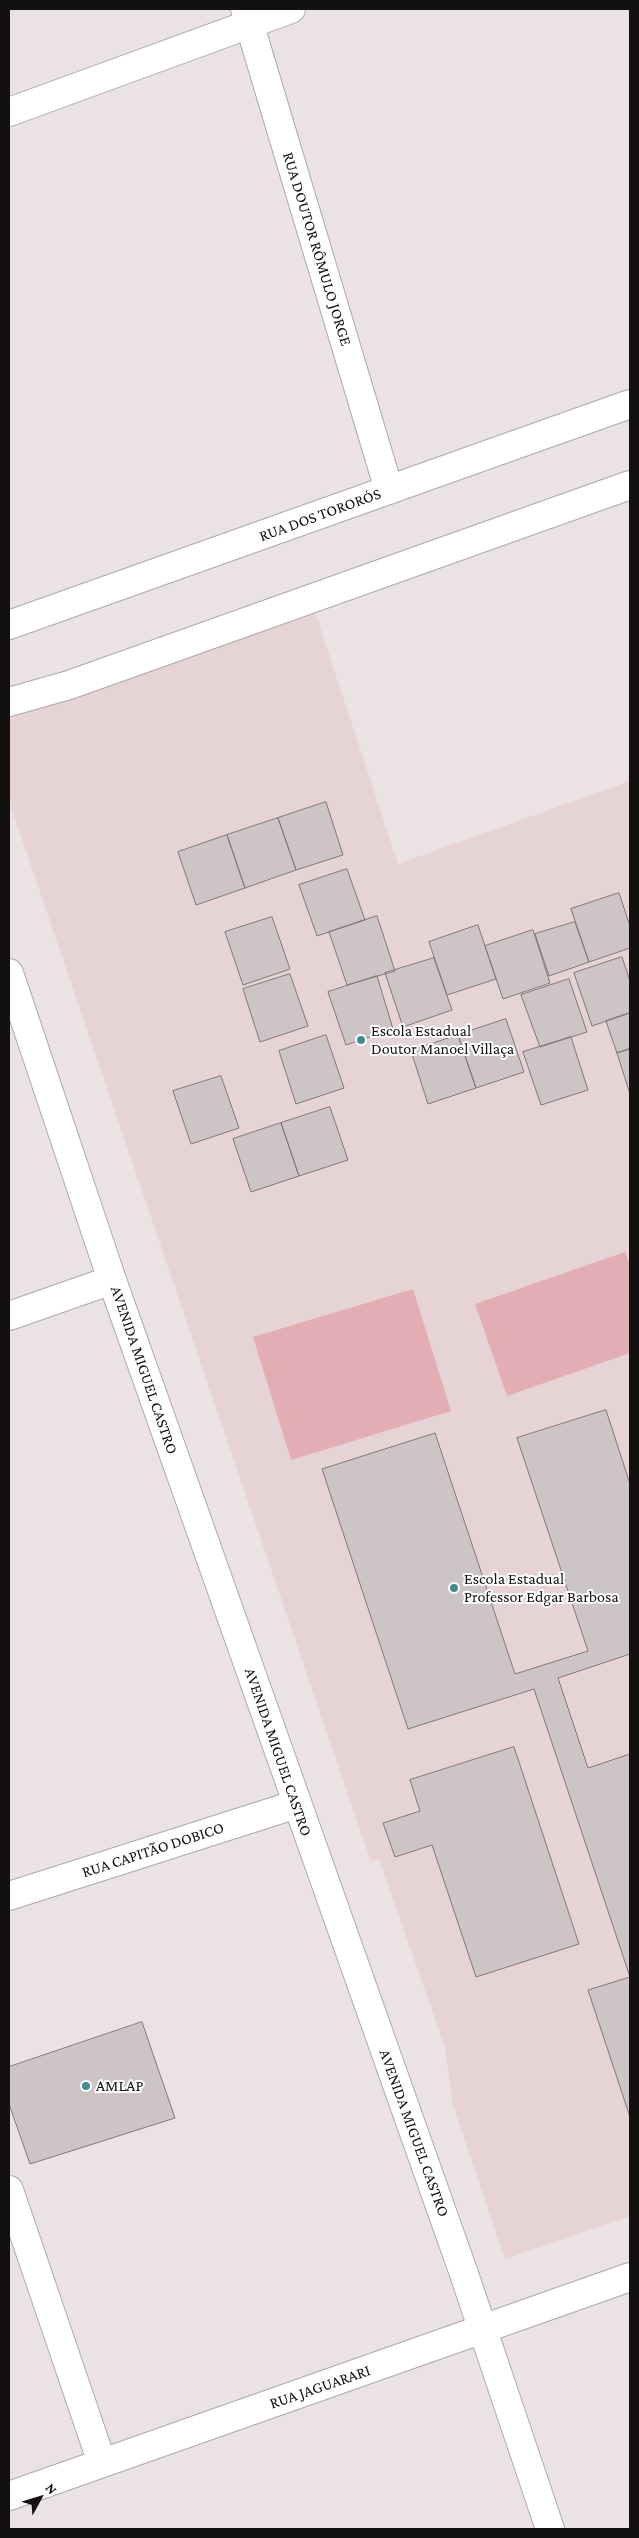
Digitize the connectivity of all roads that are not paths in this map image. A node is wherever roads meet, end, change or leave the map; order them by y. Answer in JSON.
{"nodes":[{"id":1,"x":291,"y":9,"type":"edge"},
{"id":2,"x":247,"y":16,"type":"edge"},
{"id":3,"x":9,"y":112,"type":"edge"},
{"id":4,"x":630,"y":404,"type":"edge"},
{"id":5,"x":630,"y":485,"type":"edge"},
{"id":6,"x":389,"y":490,"type":"junction"},
{"id":7,"x":9,"y":625,"type":"edge"},
{"id":8,"x":9,"y":702,"type":"edge"},
{"id":9,"x":9,"y":973,"type":"edge"},
{"id":10,"x":112,"y":1280,"type":"junction"},
{"id":11,"x":9,"y":1316,"type":"edge"},
{"id":12,"x":297,"y":1804,"type":"junction"},
{"id":13,"x":9,"y":1896,"type":"edge"},
{"id":14,"x":9,"y":2190,"type":"edge"},
{"id":15,"x":630,"y":2277,"type":"edge"},
{"id":16,"x":482,"y":2330,"type":"junction"},
{"id":17,"x":102,"y":2462,"type":"junction"},
{"id":18,"x":9,"y":2496,"type":"edge"},
{"id":19,"x":550,"y":2529,"type":"edge"}],
"edges":[{"from":1,"to":2,"type":"street"},
{"from":2,"to":3,"type":"street"},
{"from":2,"to":6,"type":"street","name":"RUA DOUTOR RÔMULO JORGE"},
{"from":4,"to":6,"type":"street","name":"RUA DOS TORORÓS"},
{"from":5,"to":8,"type":"street"},
{"from":6,"to":7,"type":"street","name":"RUA DOS TORORÓS"},
{"from":9,"to":10,"type":"street","name":"AVENIDA MIGUEL CASTRO"},
{"from":10,"to":11,"type":"street"},
{"from":10,"to":12,"type":"street","name":"AVENIDA MIGUEL CASTRO"},
{"from":12,"to":13,"type":"street","name":"RUA CAPITÃO DOBICO"},
{"from":12,"to":16,"type":"street","name":"AVENIDA MIGUEL CASTRO"},
{"from":14,"to":17,"type":"street"},
{"from":15,"to":16,"type":"street","name":"RUA JAGUARARI"},
{"from":16,"to":17,"type":"street","name":"RUA JAGUARARI"},
{"from":16,"to":19,"type":"street","name":"AVENIDA MIGUEL CASTRO"},
{"from":17,"to":18,"type":"street","name":"RUA JAGUARARI"}]}
